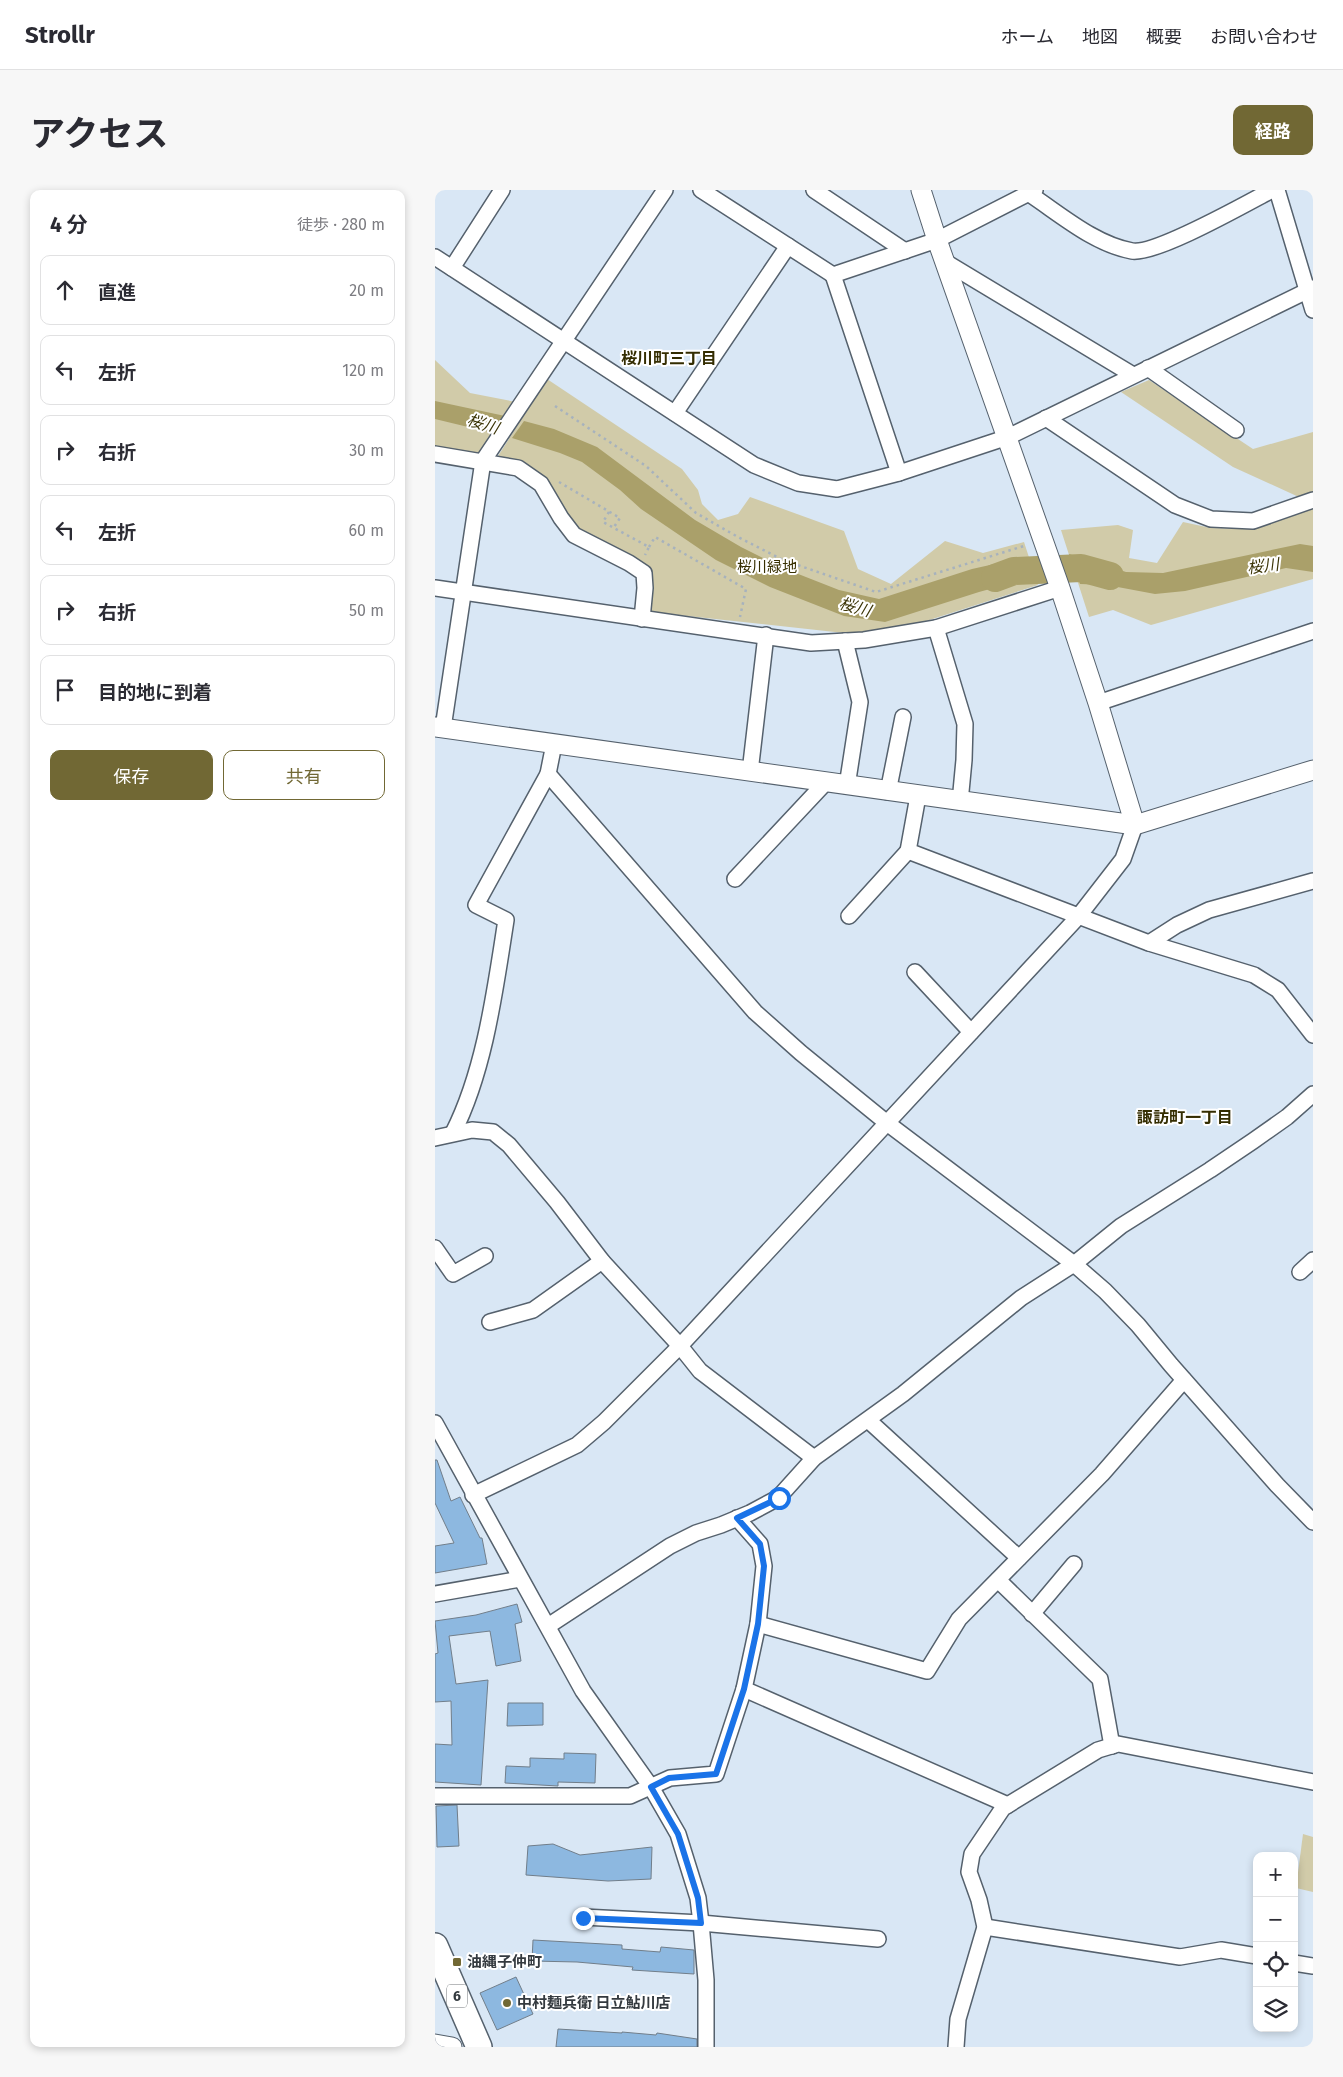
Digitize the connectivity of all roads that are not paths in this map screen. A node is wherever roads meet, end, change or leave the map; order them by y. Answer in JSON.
{"nodes":[{"id":1,"x":503,"y":190,"type":"edge"},
{"id":2,"x":665,"y":190,"type":"edge"},
{"id":3,"x":701,"y":190,"type":"edge"},
{"id":4,"x":813,"y":190,"type":"edge"},
{"id":5,"x":921,"y":190,"type":"edge"},
{"id":6,"x":1273,"y":190,"type":"edge"},
{"id":7,"x":1277,"y":190,"type":"edge"},
{"id":8,"x":1032,"y":192,"type":"edge"},
{"id":9,"x":937,"y":240,"type":"junction"},
{"id":10,"x":788,"y":246,"type":"junction"},
{"id":11,"x":905,"y":251,"type":"junction"},
{"id":12,"x":435,"y":257,"type":"edge"},
{"id":13,"x":947,"y":263,"type":"junction"},
{"id":14,"x":452,"y":268,"type":"junction"},
{"id":15,"x":833,"y":275,"type":"junction"},
{"id":16,"x":1310,"y":289,"type":"edge"},
{"id":17,"x":1313,"y":310,"type":"edge"},
{"id":18,"x":563,"y":341,"type":"junction"},
{"id":19,"x":1148,"y":368,"type":"junction"},
{"id":20,"x":1133,"y":375,"type":"junction"},
{"id":21,"x":675,"y":413,"type":"junction"},
{"id":22,"x":1047,"y":418,"type":"junction"},
{"id":23,"x":1236,"y":430,"type":"dead end"},
{"id":24,"x":1008,"y":437,"type":"junction"},
{"id":25,"x":435,"y":454,"type":"edge"},
{"id":26,"x":483,"y":461,"type":"junction"},
{"id":27,"x":899,"y":473,"type":"junction"},
{"id":28,"x":1313,"y":500,"type":"edge"},
{"id":29,"x":1059,"y":586,"type":"junction"},
{"id":30,"x":435,"y":588,"type":"edge"},
{"id":31,"x":462,"y":591,"type":"junction"},
{"id":32,"x":642,"y":619,"type":"junction"},
{"id":33,"x":936,"y":628,"type":"junction"},
{"id":34,"x":1313,"y":631,"type":"edge"},
{"id":35,"x":766,"y":635,"type":"junction"},
{"id":36,"x":845,"y":641,"type":"junction"},
{"id":37,"x":1098,"y":703,"type":"junction"},
{"id":38,"x":903,"y":717,"type":"dead end"},
{"id":39,"x":439,"y":727,"type":"edge"},
{"id":40,"x":554,"y":744,"type":"junction"},
{"id":41,"x":1313,"y":770,"type":"edge"},
{"id":42,"x":750,"y":772,"type":"junction"},
{"id":43,"x":548,"y":774,"type":"junction"},
{"id":44,"x":825,"y":782,"type":"junction"},
{"id":45,"x":847,"y":786,"type":"junction"},
{"id":46,"x":889,"y":792,"type":"junction"},
{"id":47,"x":918,"y":796,"type":"junction"},
{"id":48,"x":959,"y":802,"type":"junction"},
{"id":49,"x":1135,"y":825,"type":"junction"},
{"id":50,"x":908,"y":851,"type":"junction"},
{"id":51,"x":735,"y":879,"type":"dead end"},
{"id":52,"x":1313,"y":881,"type":"edge"},
{"id":53,"x":849,"y":916,"type":"dead end"},
{"id":54,"x":1078,"y":917,"type":"junction"},
{"id":55,"x":1149,"y":943,"type":"junction"},
{"id":56,"x":915,"y":972,"type":"dead end"},
{"id":57,"x":971,"y":1032,"type":"junction"},
{"id":58,"x":1313,"y":1035,"type":"edge"},
{"id":59,"x":1313,"y":1094,"type":"edge"},
{"id":60,"x":887,"y":1123,"type":"junction"},
{"id":61,"x":453,"y":1134,"type":"junction"},
{"id":62,"x":435,"y":1138,"type":"edge"},
{"id":63,"x":435,"y":1248,"type":"edge"},
{"id":64,"x":485,"y":1256,"type":"dead end"},
{"id":65,"x":1313,"y":1260,"type":"edge"},
{"id":66,"x":602,"y":1262,"type":"junction"},
{"id":67,"x":1074,"y":1264,"type":"junction"},
{"id":68,"x":1300,"y":1272,"type":"dead end"},
{"id":69,"x":490,"y":1322,"type":"dead end"},
{"id":70,"x":680,"y":1346,"type":"junction"},
{"id":71,"x":1184,"y":1380,"type":"junction"},
{"id":72,"x":868,"y":1420,"type":"junction"},
{"id":73,"x":435,"y":1423,"type":"edge"},
{"id":74,"x":814,"y":1458,"type":"junction"},
{"id":75,"x":473,"y":1494,"type":"junction"},
{"id":76,"x":737,"y":1518,"type":"junction"},
{"id":77,"x":1313,"y":1522,"type":"edge"},
{"id":78,"x":1019,"y":1558,"type":"junction"},
{"id":79,"x":1075,"y":1564,"type":"dead end"},
{"id":80,"x":520,"y":1579,"type":"junction"},
{"id":81,"x":997,"y":1580,"type":"junction"},
{"id":82,"x":435,"y":1594,"type":"edge"},
{"id":83,"x":1033,"y":1614,"type":"junction"},
{"id":84,"x":758,"y":1624,"type":"junction"},
{"id":85,"x":548,"y":1626,"type":"junction"},
{"id":86,"x":744,"y":1689,"type":"junction"},
{"id":87,"x":1113,"y":1746,"type":"junction"},
{"id":88,"x":1313,"y":1782,"type":"edge"},
{"id":89,"x":651,"y":1787,"type":"junction"},
{"id":90,"x":435,"y":1796,"type":"edge"},
{"id":91,"x":1008,"y":1805,"type":"junction"},
{"id":92,"x":583,"y":1918,"type":"dead end"},
{"id":93,"x":701,"y":1923,"type":"junction"},
{"id":94,"x":985,"y":1927,"type":"junction"},
{"id":95,"x":878,"y":1939,"type":"dead end"},
{"id":96,"x":435,"y":1946,"type":"edge"},
{"id":97,"x":1253,"y":1955,"type":"edge"},
{"id":98,"x":1298,"y":1964,"type":"edge"},
{"id":99,"x":1313,"y":1966,"type":"edge"},
{"id":100,"x":435,"y":2044,"type":"edge"},
{"id":101,"x":452,"y":2047,"type":"edge"},
{"id":102,"x":479,"y":2047,"type":"edge"},
{"id":103,"x":706,"y":2047,"type":"edge"},
{"id":104,"x":956,"y":2047,"type":"edge"}],
"edges":[{"from":1,"to":14,"type":"street"},
{"from":2,"to":18,"type":"street"},
{"from":3,"to":10,"type":"street"},
{"from":4,"to":11,"type":"street"},
{"from":5,"to":9,"type":"street"},
{"from":6,"to":8,"type":"street"},
{"from":7,"to":16,"type":"street"},
{"from":8,"to":9,"type":"street"},
{"from":9,"to":11,"type":"street"},
{"from":9,"to":13,"type":"street"},
{"from":10,"to":15,"type":"street"},
{"from":10,"to":21,"type":"street"},
{"from":11,"to":15,"type":"street"},
{"from":12,"to":14,"type":"street"},
{"from":13,"to":20,"type":"street"},
{"from":13,"to":24,"type":"street"},
{"from":14,"to":18,"type":"street"},
{"from":15,"to":27,"type":"street"},
{"from":16,"to":17,"type":"street"},
{"from":16,"to":19,"type":"street"},
{"from":18,"to":21,"type":"street"},
{"from":18,"to":26,"type":"street"},
{"from":19,"to":20,"type":"street"},
{"from":19,"to":23,"type":"street"},
{"from":20,"to":22,"type":"street"},
{"from":21,"to":27,"type":"street"},
{"from":22,"to":24,"type":"street"},
{"from":22,"to":28,"type":"street"},
{"from":24,"to":27,"type":"street"},
{"from":24,"to":29,"type":"street"},
{"from":25,"to":26,"type":"street"},
{"from":26,"to":31,"type":"street"},
{"from":26,"to":32,"type":"street"},
{"from":29,"to":33,"type":"street"},
{"from":29,"to":37,"type":"street"},
{"from":30,"to":31,"type":"street"},
{"from":31,"to":32,"type":"street"},
{"from":31,"to":39,"type":"street"},
{"from":32,"to":35,"type":"street"},
{"from":33,"to":36,"type":"street"},
{"from":33,"to":48,"type":"street"},
{"from":34,"to":37,"type":"street"},
{"from":35,"to":36,"type":"street"},
{"from":35,"to":42,"type":"street"},
{"from":36,"to":45,"type":"street"},
{"from":37,"to":49,"type":"street"},
{"from":38,"to":46,"type":"street"},
{"from":39,"to":40,"type":"street"},
{"from":40,"to":42,"type":"street"},
{"from":40,"to":43,"type":"street"},
{"from":41,"to":49,"type":"street"},
{"from":42,"to":44,"type":"street"},
{"from":43,"to":60,"type":"street"},
{"from":43,"to":61,"type":"street"},
{"from":44,"to":45,"type":"street"},
{"from":44,"to":51,"type":"street"},
{"from":45,"to":46,"type":"street"},
{"from":46,"to":47,"type":"street"},
{"from":47,"to":48,"type":"street"},
{"from":47,"to":50,"type":"street"},
{"from":48,"to":49,"type":"street"},
{"from":49,"to":54,"type":"street"},
{"from":50,"to":53,"type":"street"},
{"from":50,"to":54,"type":"street"},
{"from":52,"to":55,"type":"street"},
{"from":54,"to":55,"type":"street"},
{"from":54,"to":57,"type":"street"},
{"from":55,"to":58,"type":"street"},
{"from":56,"to":57,"type":"street"},
{"from":57,"to":60,"type":"street"},
{"from":59,"to":67,"type":"street"},
{"from":60,"to":67,"type":"street"},
{"from":60,"to":70,"type":"street"},
{"from":61,"to":62,"type":"street"},
{"from":61,"to":66,"type":"street"},
{"from":63,"to":64,"type":"street"},
{"from":65,"to":68,"type":"street"},
{"from":66,"to":69,"type":"street"},
{"from":66,"to":70,"type":"street"},
{"from":67,"to":71,"type":"street"},
{"from":67,"to":72,"type":"street"},
{"from":70,"to":74,"type":"street"},
{"from":70,"to":75,"type":"street"},
{"from":71,"to":77,"type":"street"},
{"from":71,"to":78,"type":"street"},
{"from":72,"to":74,"type":"street"},
{"from":72,"to":78,"type":"street"},
{"from":73,"to":75,"type":"street"},
{"from":74,"to":76,"type":"street"},
{"from":75,"to":80,"type":"street"},
{"from":76,"to":84,"type":"street"},
{"from":76,"to":85,"type":"street"},
{"from":78,"to":81,"type":"street"},
{"from":79,"to":83,"type":"street"},
{"from":80,"to":82,"type":"street"},
{"from":80,"to":85,"type":"street"},
{"from":81,"to":83,"type":"street"},
{"from":81,"to":84,"type":"street"},
{"from":83,"to":87,"type":"street"},
{"from":84,"to":86,"type":"street"},
{"from":85,"to":89,"type":"street"},
{"from":86,"to":89,"type":"street"},
{"from":86,"to":91,"type":"street"},
{"from":87,"to":88,"type":"street"},
{"from":87,"to":91,"type":"street"},
{"from":89,"to":90,"type":"street"},
{"from":89,"to":93,"type":"street"},
{"from":91,"to":94,"type":"street"},
{"from":92,"to":93,"type":"street"},
{"from":93,"to":95,"type":"street"},
{"from":93,"to":103,"type":"street"},
{"from":94,"to":97,"type":"street"},
{"from":94,"to":104,"type":"street"},
{"from":96,"to":102,"type":"highway","number":"6"},
{"from":98,"to":99,"type":"street"},
{"from":100,"to":101,"type":"street"}]}
